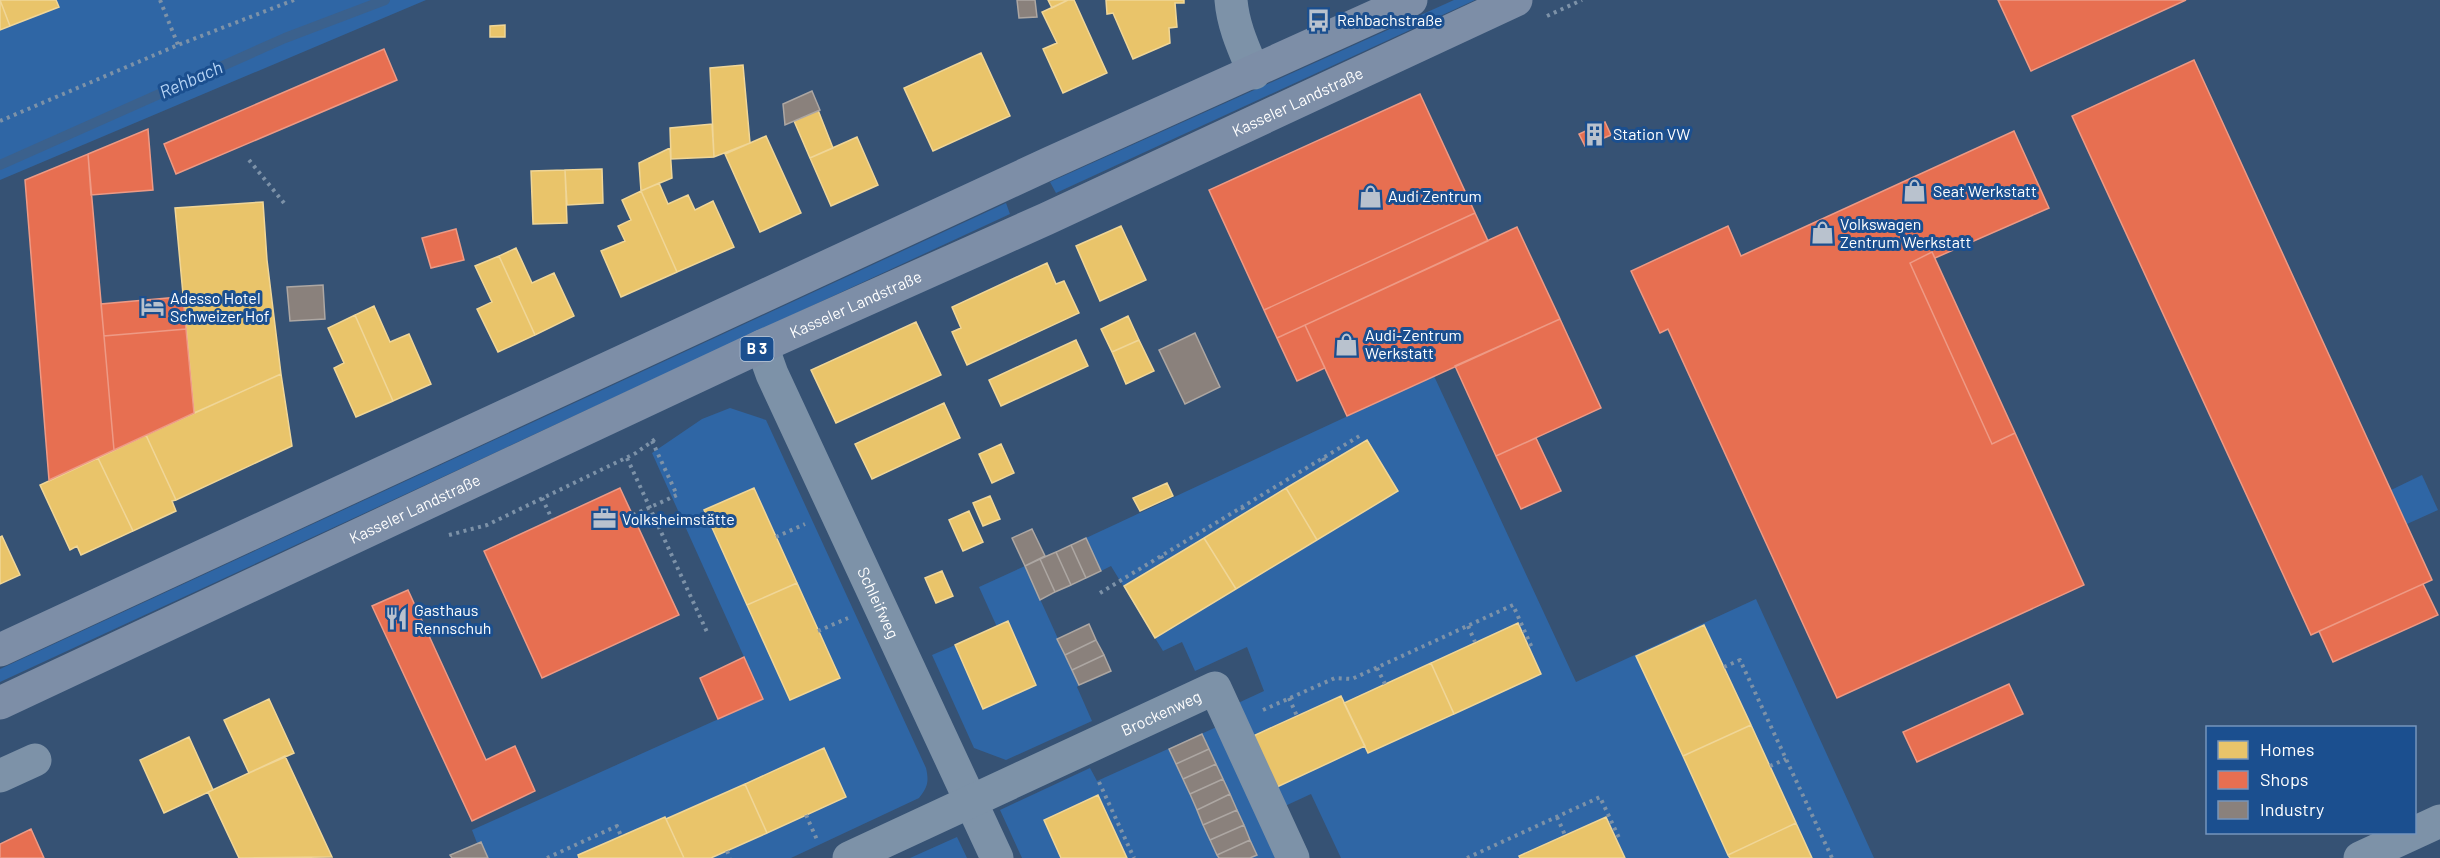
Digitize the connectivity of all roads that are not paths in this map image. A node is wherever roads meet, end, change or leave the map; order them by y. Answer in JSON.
{"nodes":[{"id":1,"x":1231,"y":0,"type":"edge"},
{"id":2,"x":1411,"y":0,"type":"edge"},
{"id":3,"x":1516,"y":0,"type":"edge"},
{"id":4,"x":1254,"y":73,"type":"junction"},
{"id":5,"x":762,"y":346,"type":"junction"},
{"id":6,"x":0,"y":650,"type":"edge"},
{"id":7,"x":0,"y":703,"type":"edge"},
{"id":8,"x":35,"y":760,"type":"dead end"},
{"id":9,"x":0,"y":776,"type":"edge"},
{"id":10,"x":970,"y":801,"type":"junction"},
{"id":11,"x":2440,"y":821,"type":"edge"},
{"id":12,"x":2416,"y":832,"type":"edge"},
{"id":13,"x":2412,"y":834,"type":"edge"},
{"id":14,"x":835,"y":853,"type":"edge"},
{"id":15,"x":997,"y":858,"type":"edge"},
{"id":16,"x":1293,"y":858,"type":"edge"},
{"id":17,"x":2360,"y":858,"type":"edge"}],
"edges":[{"from":1,"to":4,"type":"street"},
{"from":2,"to":4,"type":"main road"},
{"from":3,"to":5,"type":"main road","name":"Kasseler Landstraße","number":"B 3"},
{"from":4,"to":6,"type":"main road"},
{"from":5,"to":7,"type":"main road","name":"Kasseler Landstraße","number":"B 3"},
{"from":5,"to":10,"type":"street","name":"Schleifweg"},
{"from":8,"to":9,"type":"street"},
{"from":10,"to":14,"type":"street","name":"Brockenweg"},
{"from":10,"to":15,"type":"street","name":"Schleifweg"},
{"from":10,"to":16,"type":"street","name":"Brockenweg"},
{"from":11,"to":12,"type":"street"},
{"from":13,"to":17,"type":"street"}]}
